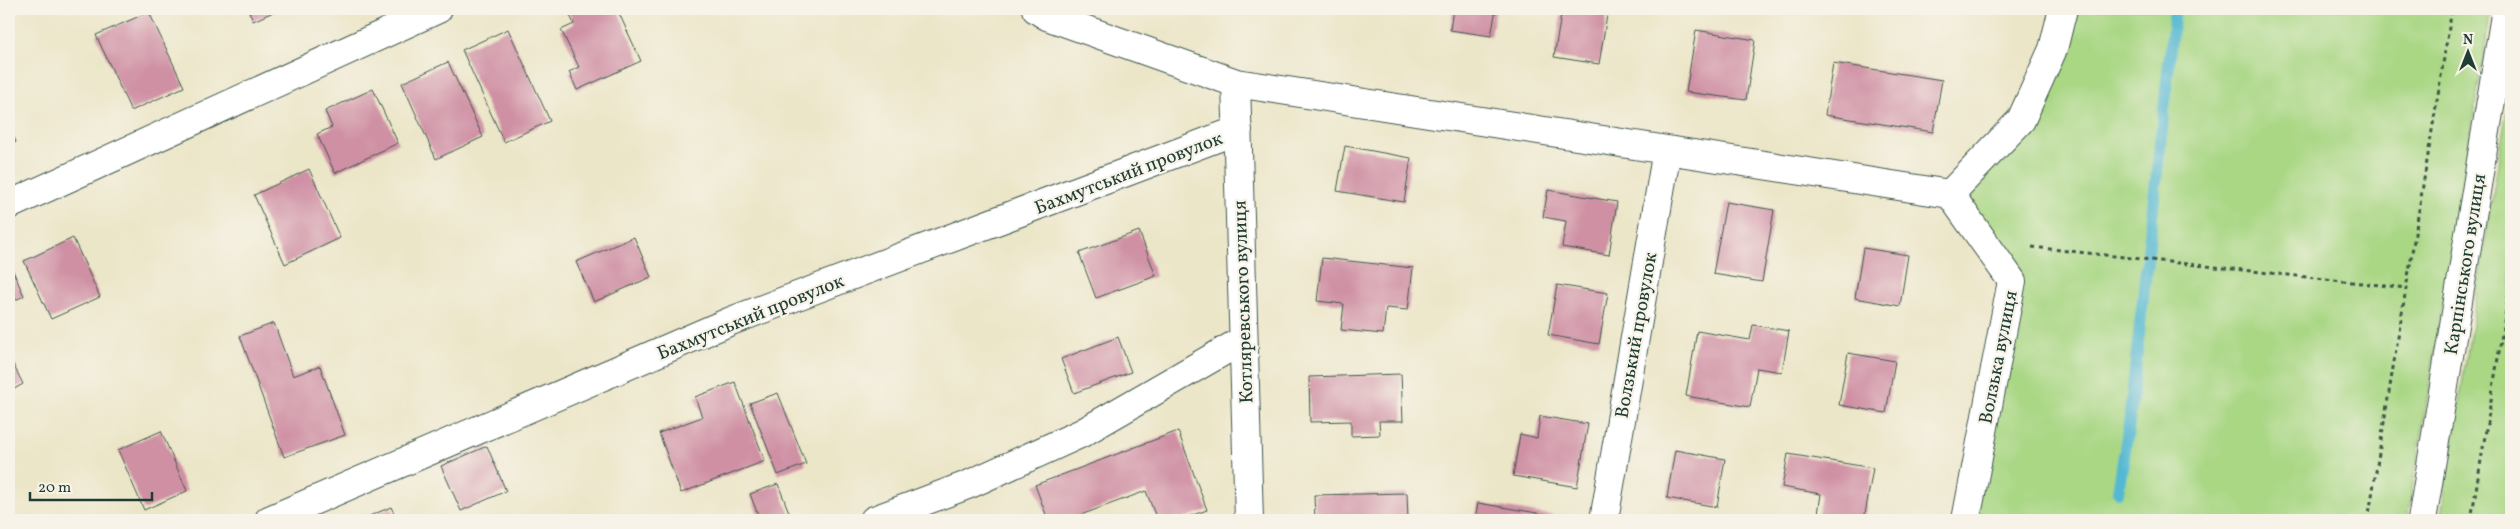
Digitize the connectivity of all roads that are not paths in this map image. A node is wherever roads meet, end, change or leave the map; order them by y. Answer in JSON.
{"nodes":[{"id":1,"x":438,"y":9,"type":"edge"},
{"id":2,"x":1036,"y":9,"type":"edge"},
{"id":3,"x":2062,"y":9,"type":"edge"},
{"id":4,"x":2506,"y":9,"type":"edge"},
{"id":5,"x":1236,"y":84,"type":"junction"},
{"id":6,"x":1238,"y":130,"type":"junction"},
{"id":7,"x":1667,"y":150,"type":"junction"},
{"id":8,"x":1950,"y":194,"type":"junction"},
{"id":9,"x":9,"y":205,"type":"edge"},
{"id":10,"x":1243,"y":340,"type":"junction"},
{"id":11,"x":269,"y":520,"type":"edge"},
{"id":12,"x":874,"y":520,"type":"edge"},
{"id":13,"x":1249,"y":520,"type":"edge"},
{"id":14,"x":1604,"y":520,"type":"edge"},
{"id":15,"x":1966,"y":520,"type":"edge"},
{"id":16,"x":2422,"y":520,"type":"edge"}],
"edges":[{"from":1,"to":9,"type":"street"},
{"from":2,"to":5,"type":"street"},
{"from":3,"to":8,"type":"street"},
{"from":4,"to":16,"type":"street","name":"Карпінського вулиця"},
{"from":5,"to":6,"type":"street","name":"Котляревського вулиця"},
{"from":5,"to":7,"type":"street"},
{"from":6,"to":10,"type":"street","name":"Котляревського вулиця"},
{"from":6,"to":11,"type":"street","name":"Бахмутський провулок"},
{"from":7,"to":8,"type":"street"},
{"from":7,"to":14,"type":"street","name":"Волзький провулок"},
{"from":8,"to":15,"type":"street","name":"Волзька вулиця"},
{"from":10,"to":12,"type":"street"},
{"from":10,"to":13,"type":"street","name":"Котляревського вулиця"}]}
